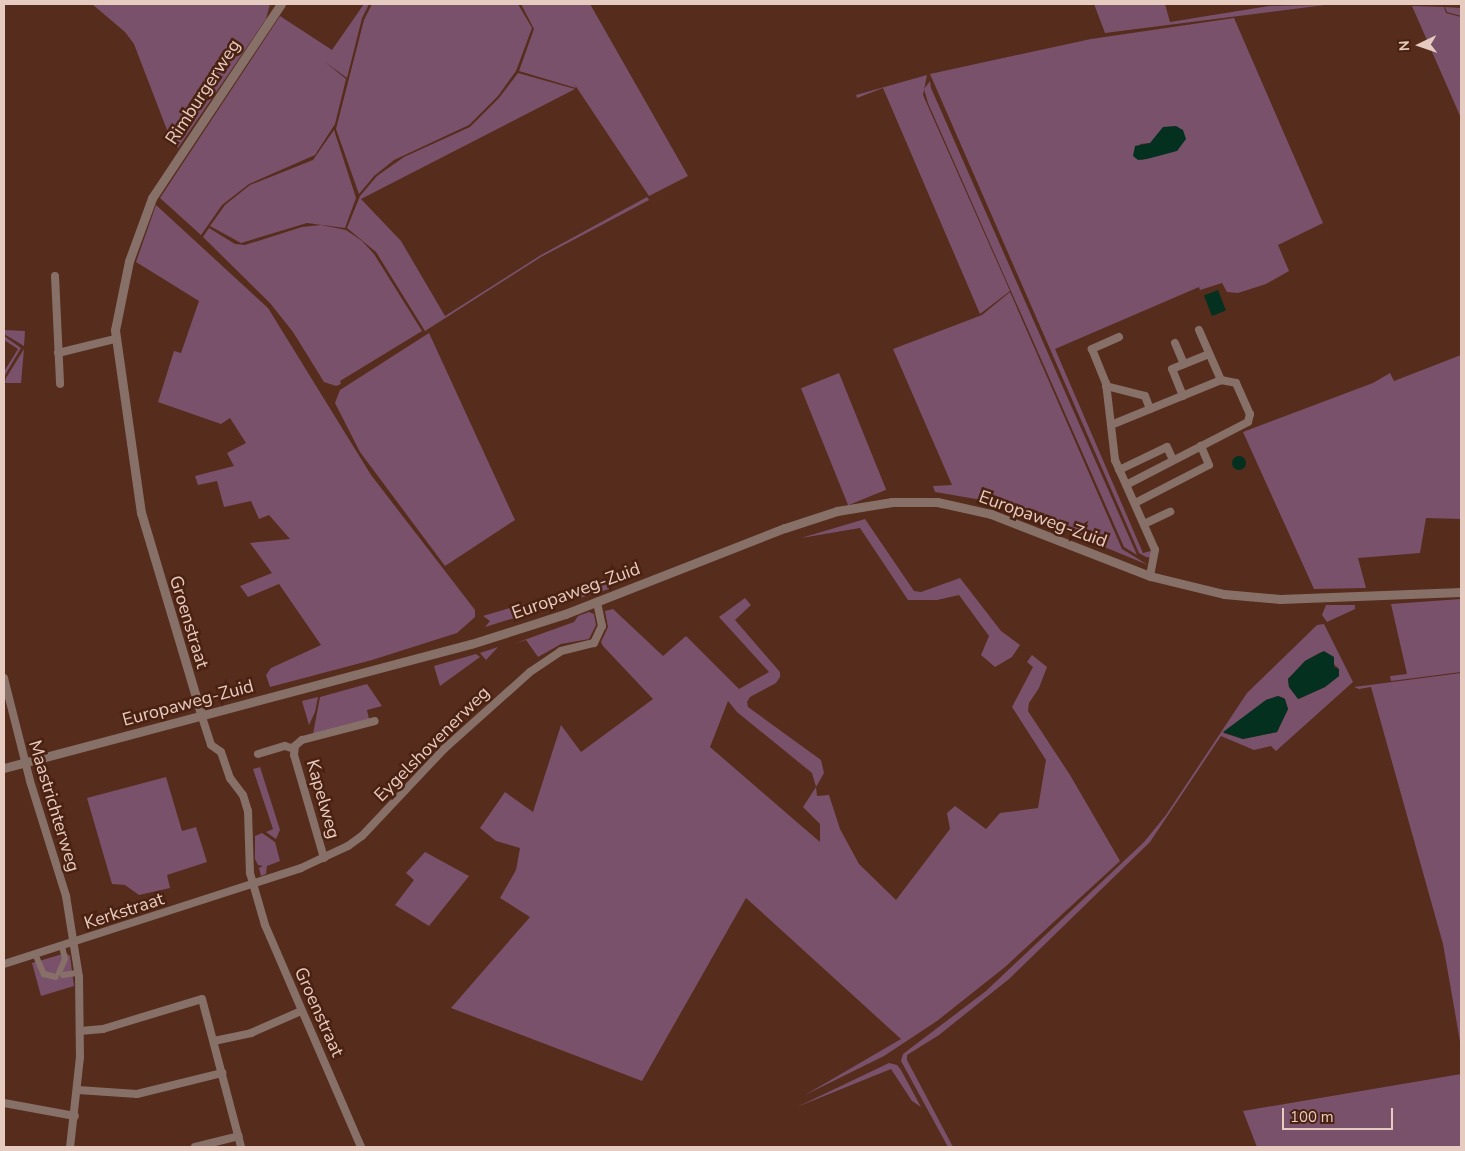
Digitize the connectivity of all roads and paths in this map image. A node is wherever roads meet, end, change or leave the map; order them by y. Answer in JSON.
{"nodes":[{"id":1,"x":281,"y":4,"type":"edge"},
{"id":2,"x":152,"y":198,"type":"joint"},
{"id":3,"x":55,"y":276,"type":"dead end"},
{"id":4,"x":1199,"y":330,"type":"dead end"},
{"id":5,"x":1119,"y":337,"type":"dead end"},
{"id":6,"x":115,"y":339,"type":"junction"},
{"id":7,"x":1174,"y":343,"type":"dead end"},
{"id":8,"x":58,"y":353,"type":"junction"},
{"id":9,"x":1209,"y":354,"type":"junction"},
{"id":10,"x":1184,"y":364,"type":"junction"},
{"id":11,"x":1221,"y":380,"type":"junction"},
{"id":12,"x":60,"y":384,"type":"dead end"},
{"id":13,"x":1106,"y":386,"type":"junction"},
{"id":14,"x":1183,"y":396,"type":"junction"},
{"id":15,"x":1150,"y":409,"type":"junction"},
{"id":16,"x":1111,"y":425,"type":"junction"},
{"id":17,"x":1201,"y":446,"type":"junction"},
{"id":18,"x":1174,"y":460,"type":"junction"},
{"id":19,"x":1119,"y":470,"type":"junction"},
{"id":20,"x":1126,"y":485,"type":"junction"},
{"id":21,"x":1134,"y":503,"type":"junction"},
{"id":22,"x":1170,"y":512,"type":"dead end"},
{"id":23,"x":1144,"y":524,"type":"junction"},
{"id":24,"x":1150,"y":576,"type":"junction"},
{"id":25,"x":1461,"y":592,"type":"edge"},
{"id":26,"x":596,"y":602,"type":"junction"},
{"id":27,"x":4,"y":678,"type":"edge"},
{"id":28,"x":202,"y":716,"type":"junction"},
{"id":29,"x":375,"y":721,"type":"dead end"},
{"id":30,"x":294,"y":749,"type":"junction"},
{"id":31,"x":258,"y":754,"type":"dead end"},
{"id":32,"x":25,"y":763,"type":"junction"},
{"id":33,"x":4,"y":768,"type":"edge"},
{"id":34,"x":324,"y":858,"type":"junction"},
{"id":35,"x":252,"y":885,"type":"junction"},
{"id":36,"x":74,"y":944,"type":"junction"},
{"id":37,"x":62,"y":947,"type":"junction"},
{"id":38,"x":36,"y":955,"type":"junction"},
{"id":39,"x":4,"y":964,"type":"edge"},
{"id":40,"x":78,"y":973,"type":"junction"},
{"id":41,"x":59,"y":975,"type":"junction"},
{"id":42,"x":301,"y":1011,"type":"junction"},
{"id":43,"x":80,"y":1031,"type":"junction"},
{"id":44,"x":214,"y":1041,"type":"junction"},
{"id":45,"x":222,"y":1073,"type":"junction"},
{"id":46,"x":78,"y":1090,"type":"junction"},
{"id":47,"x":4,"y":1103,"type":"edge"},
{"id":48,"x":75,"y":1116,"type":"junction"},
{"id":49,"x":239,"y":1136,"type":"junction"},
{"id":50,"x":70,"y":1147,"type":"edge"},
{"id":51,"x":195,"y":1147,"type":"edge"},
{"id":52,"x":241,"y":1147,"type":"edge"},
{"id":53,"x":361,"y":1147,"type":"edge"}],
"edges":[{"from":1,"to":2,"type":"street","name":"Rimburgerweg"},
{"from":2,"to":6,"type":"street","name":"Groenstraat"},
{"from":3,"to":8,"type":"street"},
{"from":4,"to":9,"type":"street"},
{"from":5,"to":13,"type":"street"},
{"from":6,"to":8,"type":"street"},
{"from":6,"to":28,"type":"street","name":"Groenstraat"},
{"from":7,"to":10,"type":"street"},
{"from":8,"to":12,"type":"street"},
{"from":9,"to":10,"type":"street"},
{"from":9,"to":11,"type":"street"},
{"from":10,"to":14,"type":"street"},
{"from":11,"to":14,"type":"street"},
{"from":11,"to":17,"type":"street"},
{"from":13,"to":15,"type":"street"},
{"from":13,"to":16,"type":"street"},
{"from":14,"to":15,"type":"street"},
{"from":15,"to":16,"type":"street"},
{"from":16,"to":19,"type":"street"},
{"from":17,"to":18,"type":"street"},
{"from":17,"to":21,"type":"street"},
{"from":18,"to":19,"type":"street"},
{"from":18,"to":20,"type":"street"},
{"from":19,"to":20,"type":"street"},
{"from":20,"to":21,"type":"street"},
{"from":21,"to":23,"type":"street"},
{"from":22,"to":23,"type":"street"},
{"from":23,"to":24,"type":"street"},
{"from":24,"to":25,"type":"street","name":"Europaweg-Zuid"},
{"from":24,"to":26,"type":"street","name":"Europaweg-Zuid"},
{"from":26,"to":28,"type":"street","name":"Europaweg-Zuid"},
{"from":26,"to":34,"type":"street","name":"Eygelshovenerweg"},
{"from":27,"to":32,"type":"street","name":"Maastrichterweg"},
{"from":28,"to":32,"type":"street","name":"Europaweg-Zuid"},
{"from":28,"to":35,"type":"street","name":"Groenstraat"},
{"from":29,"to":30,"type":"street","name":"Kapelweg"},
{"from":30,"to":31,"type":"street","name":"Kapelweg"},
{"from":30,"to":34,"type":"street","name":"Kapelweg"},
{"from":32,"to":33,"type":"street","name":"Europaweg-Zuid"},
{"from":32,"to":36,"type":"street","name":"Maastrichterweg"},
{"from":34,"to":35,"type":"street","name":"Eygelshovenerweg"},
{"from":35,"to":36,"type":"street","name":"Kerkstraat"},
{"from":35,"to":42,"type":"street","name":"Groenstraat"},
{"from":36,"to":37,"type":"street","name":"Kerkstraat"},
{"from":36,"to":40,"type":"street","name":"Maastrichterweg"},
{"from":37,"to":38,"type":"street","name":"Kerkstraat"},
{"from":37,"to":41,"type":"street"},
{"from":38,"to":39,"type":"street","name":"Kerkstraat"},
{"from":38,"to":41,"type":"street"},
{"from":40,"to":41,"type":"street"},
{"from":40,"to":43,"type":"street","name":"Maastrichterweg"},
{"from":42,"to":44,"type":"street"},
{"from":42,"to":53,"type":"street","name":"Groenstraat"},
{"from":43,"to":44,"type":"street"},
{"from":43,"to":46,"type":"street","name":"Maastrichterweg"},
{"from":44,"to":45,"type":"street"},
{"from":45,"to":46,"type":"street"},
{"from":45,"to":49,"type":"street"},
{"from":46,"to":48,"type":"street","name":"Maastrichterweg"},
{"from":47,"to":48,"type":"street"},
{"from":48,"to":50,"type":"street","name":"Maastrichterweg"},
{"from":49,"to":51,"type":"street"},
{"from":49,"to":52,"type":"street"}]}
